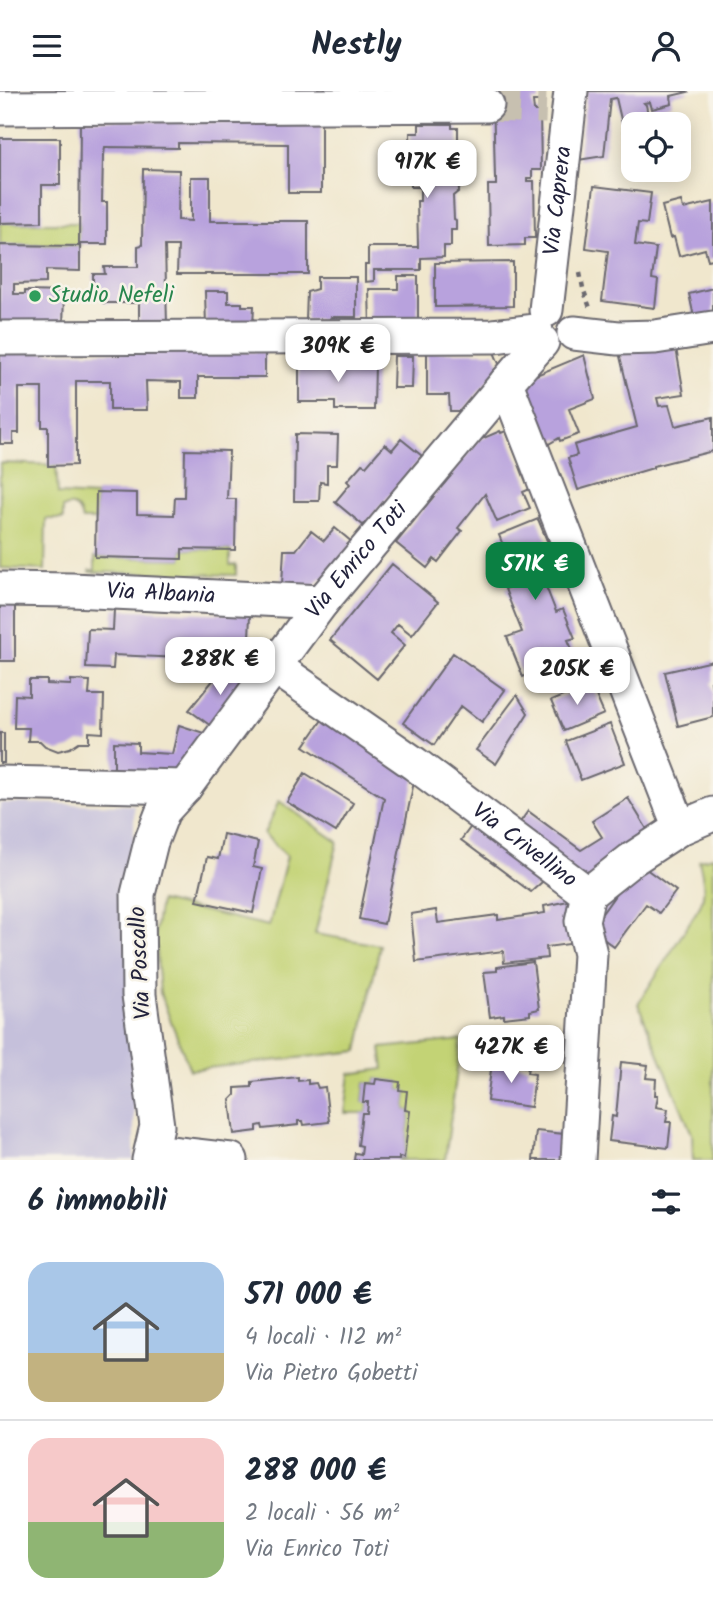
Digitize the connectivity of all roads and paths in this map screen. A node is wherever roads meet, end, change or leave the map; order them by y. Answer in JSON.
{"nodes":[{"id":1,"x":562,"y":101,"type":"edge"},
{"id":2,"x":487,"y":105,"type":"tunnel mouth"},
{"id":3,"x":0,"y":108,"type":"edge"},
{"id":4,"x":580,"y":267,"type":"dead end"},
{"id":5,"x":542,"y":328,"type":"junction"},
{"id":6,"x":713,"y":328,"type":"edge"},
{"id":7,"x":0,"y":338,"type":"edge"},
{"id":8,"x":618,"y":338,"type":"junction"},
{"id":9,"x":506,"y":383,"type":"junction"},
{"id":10,"x":0,"y":589,"type":"edge"},
{"id":11,"x":322,"y":602,"type":"junction"},
{"id":12,"x":274,"y":666,"type":"junction"},
{"id":13,"x":0,"y":783,"type":"edge"},
{"id":14,"x":185,"y":787,"type":"junction"},
{"id":15,"x":713,"y":814,"type":"edge"},
{"id":16,"x":680,"y":828,"type":"junction"},
{"id":17,"x":588,"y":894,"type":"junction"},
{"id":18,"x":150,"y":1155,"type":"edge"},
{"id":19,"x":231,"y":1160,"type":"edge"},
{"id":20,"x":578,"y":1160,"type":"edge"}],
"edges":[{"from":1,"to":5,"type":"street","name":"Via Caprera"},
{"from":2,"to":3,"type":"street"},
{"from":4,"to":8,"type":"path"},
{"from":5,"to":7,"type":"street"},
{"from":5,"to":8,"type":"street"},
{"from":5,"to":9,"type":"street","name":"Via Enrico Toti"},
{"from":6,"to":8,"type":"street"},
{"from":9,"to":11,"type":"street","name":"Via Enrico Toti"},
{"from":9,"to":16,"type":"street"},
{"from":10,"to":11,"type":"street","name":"Via Albania"},
{"from":11,"to":12,"type":"street","name":"Via Enrico Toti"},
{"from":12,"to":14,"type":"street","name":"Via Enrico Toti"},
{"from":12,"to":17,"type":"street","name":"Via Crivellino"},
{"from":13,"to":14,"type":"street"},
{"from":14,"to":18,"type":"street","name":"Via Poscallo"},
{"from":15,"to":16,"type":"street"},
{"from":16,"to":17,"type":"street"},
{"from":17,"to":20,"type":"street","name":"Via Crivellino"},
{"from":18,"to":19,"type":"street","name":"Via Poscallo"}]}
